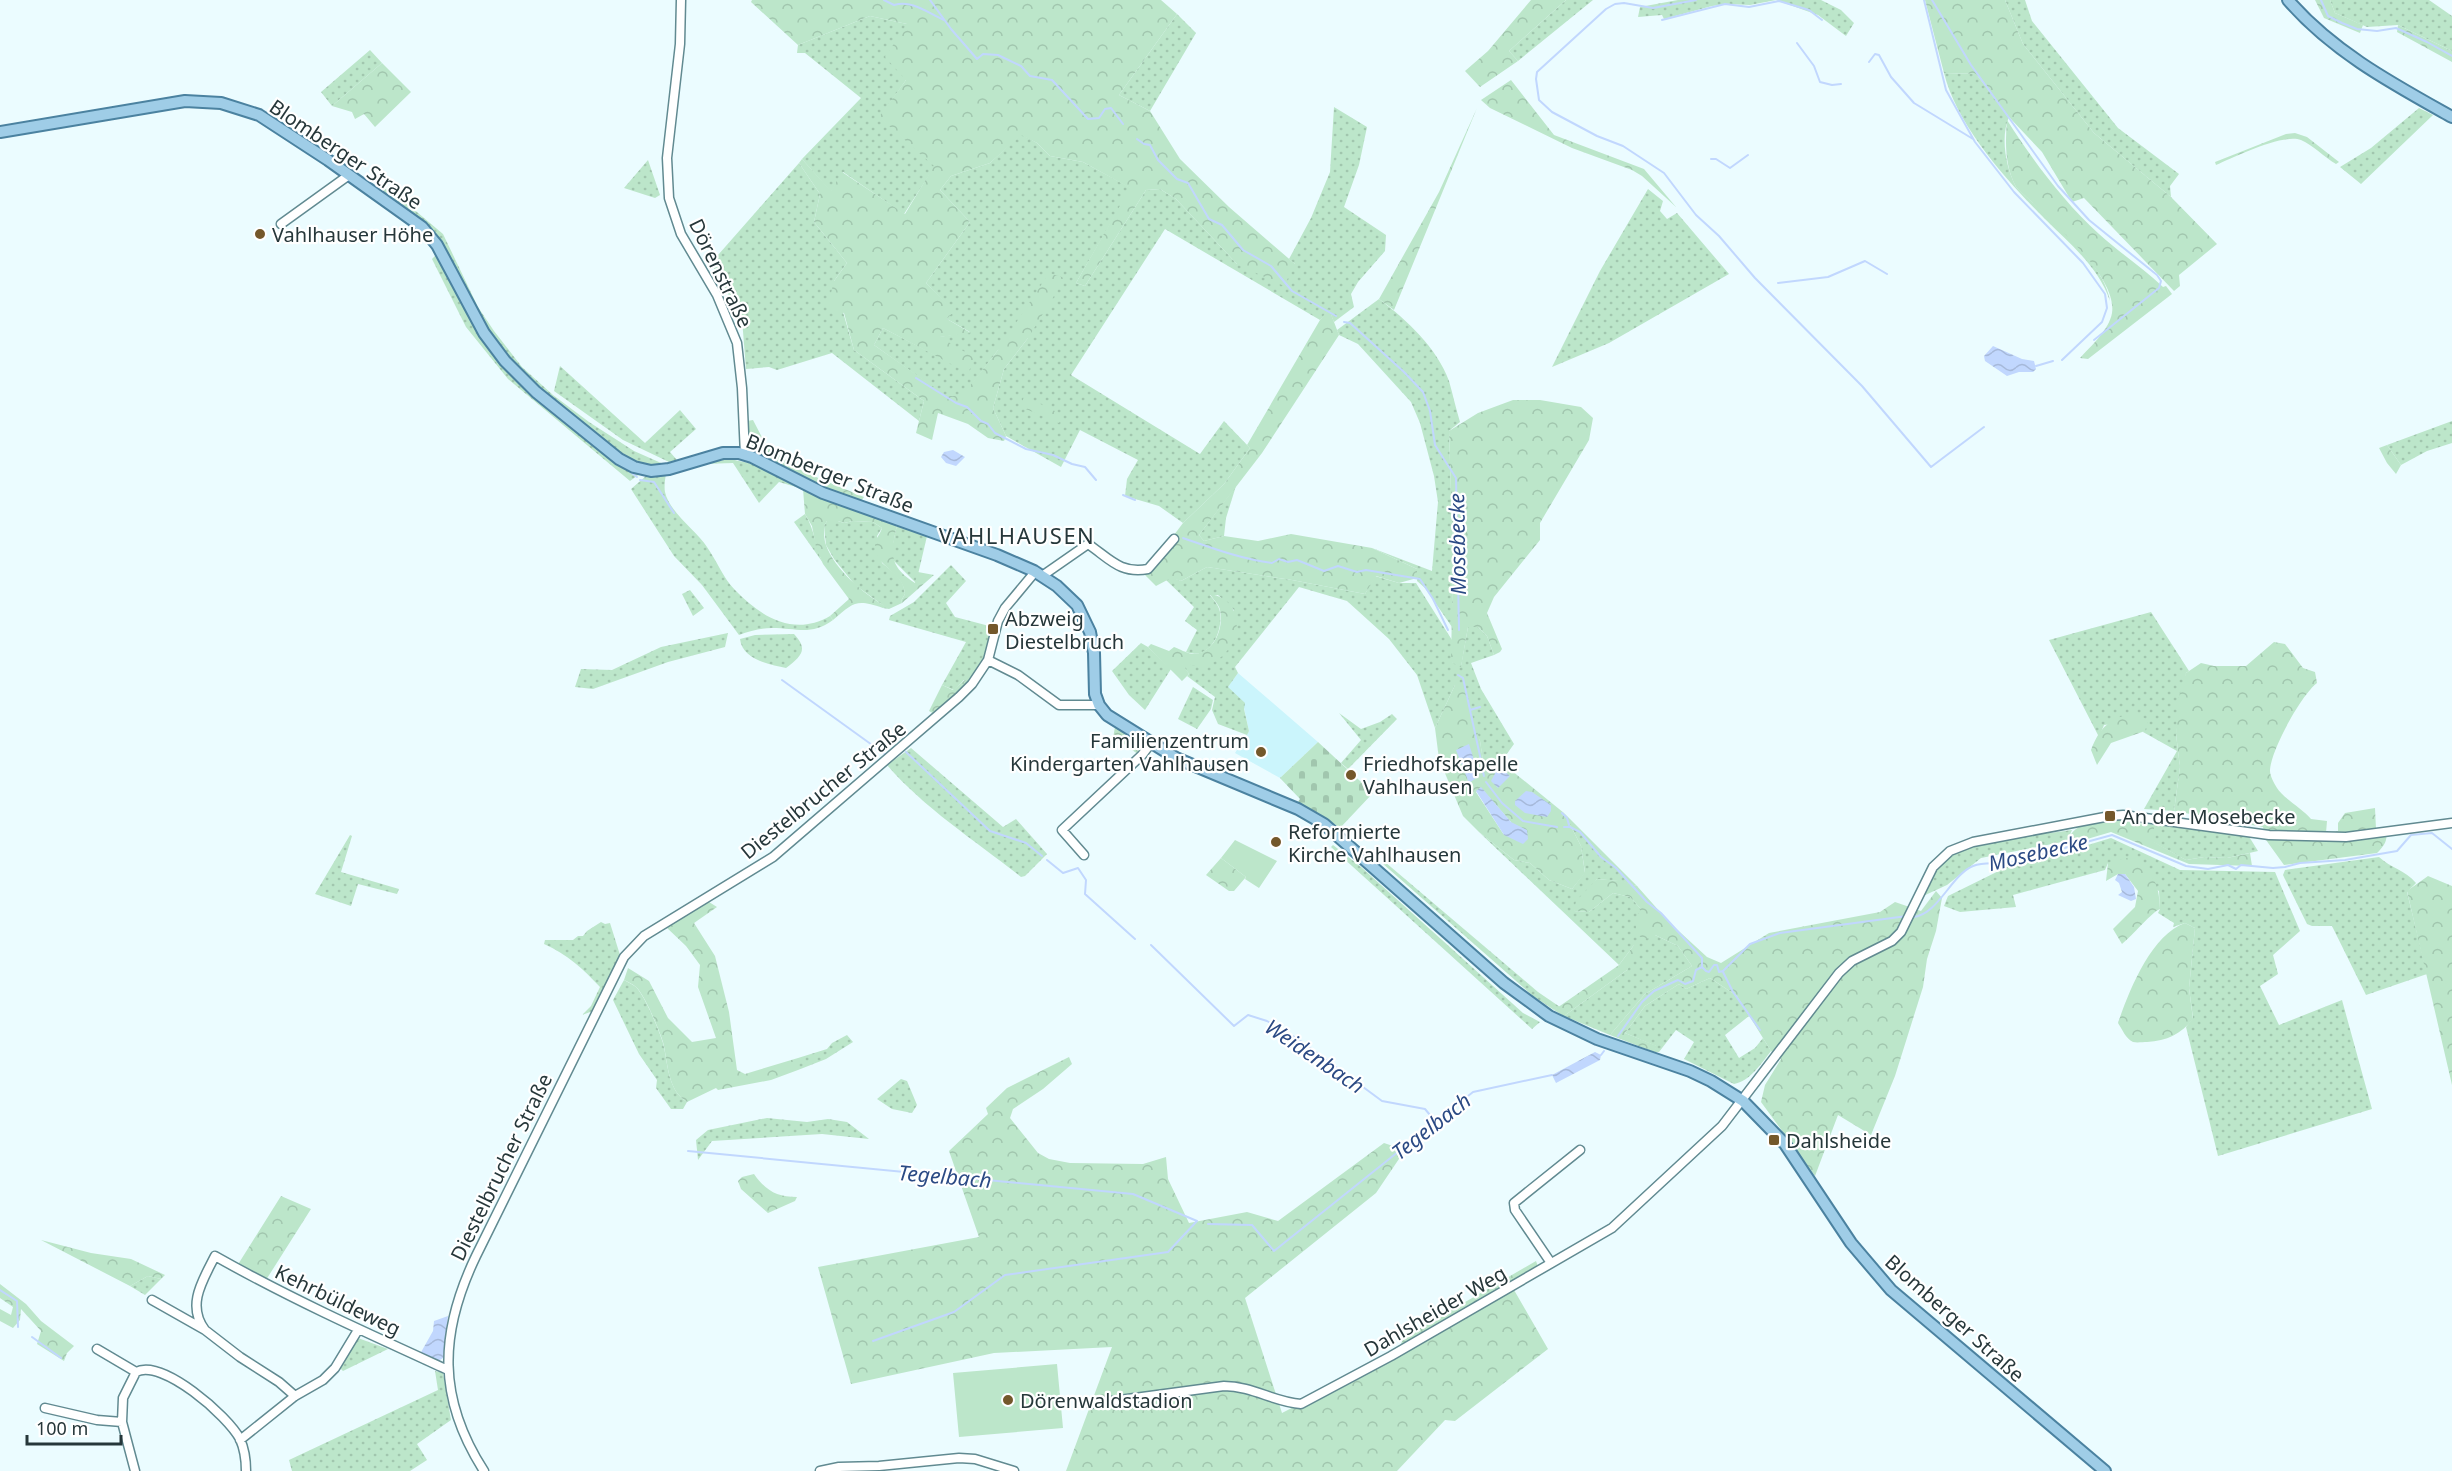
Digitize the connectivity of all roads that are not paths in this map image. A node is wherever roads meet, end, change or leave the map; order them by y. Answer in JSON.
{"nodes":[{"id":1,"x":681,"y":0,"type":"edge"},
{"id":2,"x":2288,"y":0,"type":"edge"},
{"id":3,"x":2452,"y":117,"type":"edge"},
{"id":4,"x":0,"y":132,"type":"edge"},
{"id":5,"x":349,"y":175,"type":"junction"},
{"id":6,"x":281,"y":224,"type":"dead end"},
{"id":7,"x":745,"y":455,"type":"junction"},
{"id":8,"x":1174,"y":539,"type":"dead end"},
{"id":9,"x":1039,"y":574,"type":"junction"},
{"id":10,"x":988,"y":660,"type":"junction"},
{"id":11,"x":1099,"y":705,"type":"junction"},
{"id":12,"x":1151,"y":743,"type":"junction"},
{"id":13,"x":2452,"y":823,"type":"edge"},
{"id":14,"x":1084,"y":855,"type":"dead end"},
{"id":15,"x":1743,"y":1101,"type":"junction"},
{"id":16,"x":1580,"y":1150,"type":"dead end"},
{"id":17,"x":1551,"y":1263,"type":"junction"},
{"id":18,"x":152,"y":1300,"type":"dead end"},
{"id":19,"x":205,"y":1330,"type":"junction"},
{"id":20,"x":358,"y":1330,"type":"junction"},
{"id":21,"x":97,"y":1349,"type":"dead end"},
{"id":22,"x":448,"y":1370,"type":"junction"},
{"id":23,"x":136,"y":1372,"type":"junction"},
{"id":24,"x":295,"y":1396,"type":"junction"},
{"id":25,"x":1090,"y":1404,"type":"dead end"},
{"id":26,"x":45,"y":1408,"type":"dead end"},
{"id":27,"x":122,"y":1422,"type":"junction"},
{"id":28,"x":240,"y":1440,"type":"junction"},
{"id":29,"x":135,"y":1471,"type":"edge"},
{"id":30,"x":246,"y":1471,"type":"edge"},
{"id":31,"x":484,"y":1471,"type":"edge"},
{"id":32,"x":820,"y":1471,"type":"edge"},
{"id":33,"x":1014,"y":1471,"type":"edge"},
{"id":34,"x":2105,"y":1471,"type":"edge"}],
"edges":[{"from":1,"to":7,"type":"street","name":"Dörenstraße"},
{"from":2,"to":3,"type":"main road"},
{"from":4,"to":5,"type":"main road","name":"Blomberger Straße"},
{"from":5,"to":6,"type":"street"},
{"from":5,"to":7,"type":"main road","name":"Blomberger Straße"},
{"from":7,"to":9,"type":"main road","name":"Blomberger Straße"},
{"from":8,"to":9,"type":"street","name":"Diestelbrucher Straße"},
{"from":9,"to":10,"type":"street","name":"Diestelbrucher Straße"},
{"from":9,"to":11,"type":"main road","name":"Blomberger Straße"},
{"from":10,"to":11,"type":"street"},
{"from":10,"to":22,"type":"street","name":"Diestelbrucher Straße"},
{"from":11,"to":12,"type":"main road","name":"Blomberger Straße"},
{"from":12,"to":14,"type":"street"},
{"from":12,"to":15,"type":"main road","name":"Blomberger Straße"},
{"from":13,"to":15,"type":"street"},
{"from":15,"to":17,"type":"street","name":"Dahlsheider Weg"},
{"from":15,"to":34,"type":"main road","name":"Blomberger Straße"},
{"from":16,"to":17,"type":"street"},
{"from":17,"to":25,"type":"street","name":"Dahlsheider Weg"},
{"from":18,"to":19,"type":"street"},
{"from":19,"to":20,"type":"street","name":"Kehrbüldeweg"},
{"from":19,"to":24,"type":"street"},
{"from":20,"to":22,"type":"street","name":"Kehrbüldeweg"},
{"from":20,"to":24,"type":"street"},
{"from":21,"to":23,"type":"street"},
{"from":22,"to":31,"type":"street","name":"Diestelbrucher Straße"},
{"from":23,"to":27,"type":"street"},
{"from":23,"to":28,"type":"street"},
{"from":24,"to":28,"type":"street"},
{"from":26,"to":27,"type":"street"},
{"from":27,"to":29,"type":"street"},
{"from":28,"to":30,"type":"street"},
{"from":32,"to":33,"type":"street"}]}
